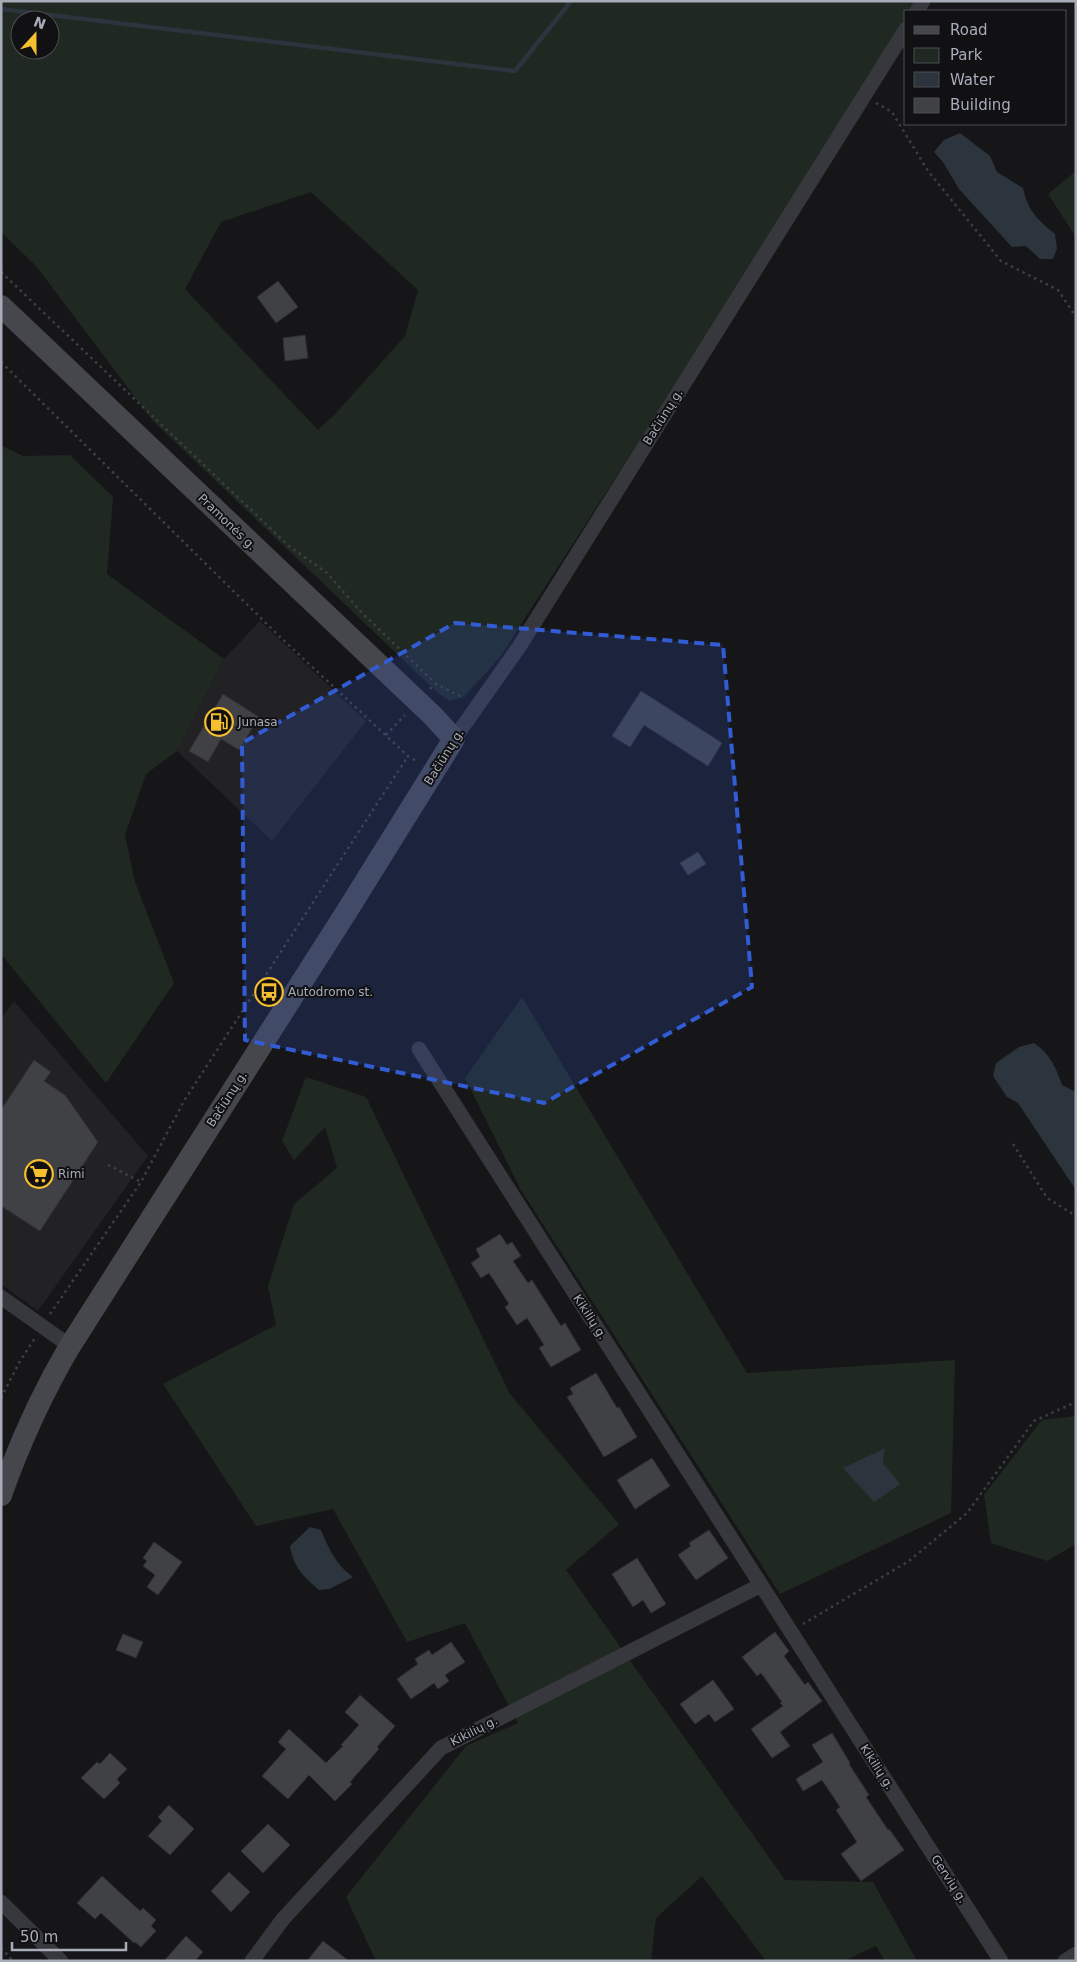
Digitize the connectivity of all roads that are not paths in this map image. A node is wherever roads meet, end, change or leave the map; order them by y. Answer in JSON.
{"nodes":[{"id":1,"x":904,"y":32,"type":"edge"},
{"id":2,"x":1,"y":306,"type":"edge"},
{"id":3,"x":454,"y":739,"type":"junction"},
{"id":4,"x":420,"y":1049,"type":"dead end"},
{"id":5,"x":1,"y":1297,"type":"edge"},
{"id":6,"x":70,"y":1346,"type":"junction"},
{"id":7,"x":1,"y":1495,"type":"edge"},
{"id":8,"x":761,"y":1585,"type":"junction"},
{"id":9,"x":896,"y":1797,"type":"joint"},
{"id":10,"x":1,"y":1902,"type":"edge"},
{"id":11,"x":1076,"y":1954,"type":"edge"},
{"id":12,"x":61,"y":1961,"type":"edge"},
{"id":13,"x":252,"y":1961,"type":"edge"},
{"id":14,"x":1001,"y":1961,"type":"edge"},
{"id":15,"x":1065,"y":1961,"type":"edge"}],
"edges":[{"from":1,"to":3,"type":"street","name":"Bačiūnų g."},
{"from":2,"to":3,"type":"main road","name":"Pramonės g."},
{"from":3,"to":6,"type":"main road","name":"Bačiūnų g."},
{"from":4,"to":8,"type":"street","name":"Kikilių g."},
{"from":5,"to":6,"type":"street"},
{"from":6,"to":7,"type":"main road","name":"Bačiūnų g."},
{"from":8,"to":9,"type":"street","name":"Kikilių g."},
{"from":8,"to":13,"type":"street","name":"Kikilių g."},
{"from":9,"to":14,"type":"street","name":"Gervių g."},
{"from":10,"to":12,"type":"street"},
{"from":11,"to":15,"type":"street"}]}
